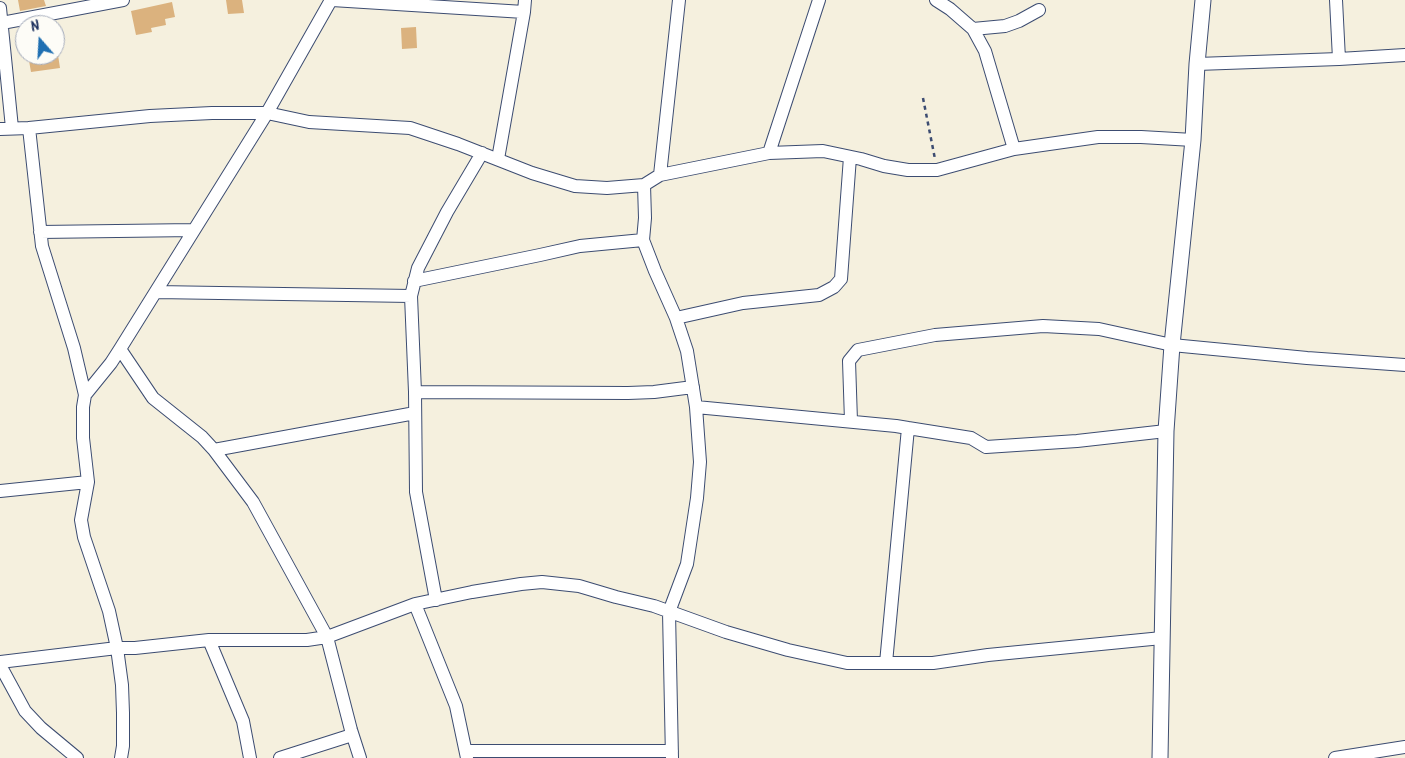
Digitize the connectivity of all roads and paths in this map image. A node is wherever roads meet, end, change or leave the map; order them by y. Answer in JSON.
{"nodes":[{"id":1,"x":122,"y":0,"type":"edge"},
{"id":2,"x":332,"y":0,"type":"edge"},
{"id":3,"x":678,"y":0,"type":"edge"},
{"id":4,"x":819,"y":0,"type":"edge"},
{"id":5,"x":936,"y":0,"type":"edge"},
{"id":6,"x":1203,"y":0,"type":"edge"},
{"id":7,"x":1336,"y":0,"type":"edge"},
{"id":8,"x":524,"y":6,"type":"edge"},
{"id":9,"x":0,"y":8,"type":"edge"},
{"id":10,"x":1039,"y":10,"type":"dead end"},
{"id":11,"x":2,"y":23,"type":"junction"},
{"id":12,"x":973,"y":29,"type":"junction"},
{"id":13,"x":1405,"y":55,"type":"edge"},
{"id":14,"x":1339,"y":59,"type":"junction"},
{"id":15,"x":1197,"y":64,"type":"junction"},
{"id":16,"x":923,"y":98,"type":"dead end"},
{"id":17,"x":267,"y":113,"type":"junction"},
{"id":18,"x":29,"y":128,"type":"junction"},
{"id":19,"x":6,"y":129,"type":"edge"},
{"id":20,"x":1192,"y":140,"type":"junction"},
{"id":21,"x":1014,"y":149,"type":"junction"},
{"id":22,"x":482,"y":153,"type":"junction"},
{"id":23,"x":768,"y":153,"type":"junction"},
{"id":24,"x":850,"y":157,"type":"junction"},
{"id":25,"x":498,"y":159,"type":"junction"},
{"id":26,"x":937,"y":170,"type":"junction"},
{"id":27,"x":660,"y":175,"type":"junction"},
{"id":28,"x":644,"y":185,"type":"junction"},
{"id":29,"x":194,"y":230,"type":"junction"},
{"id":30,"x":40,"y":232,"type":"junction"},
{"id":31,"x":643,"y":240,"type":"junction"},
{"id":32,"x":414,"y":280,"type":"junction"},
{"id":33,"x":156,"y":292,"type":"junction"},
{"id":34,"x":410,"y":296,"type":"junction"},
{"id":35,"x":676,"y":318,"type":"junction"},
{"id":36,"x":1172,"y":345,"type":"junction"},
{"id":37,"x":120,"y":349,"type":"junction"},
{"id":38,"x":1405,"y":366,"type":"edge"},
{"id":39,"x":693,"y":387,"type":"junction"},
{"id":40,"x":415,"y":392,"type":"junction"},
{"id":41,"x":85,"y":395,"type":"junction"},
{"id":42,"x":696,"y":406,"type":"junction"},
{"id":43,"x":415,"y":413,"type":"junction"},
{"id":44,"x":850,"y":422,"type":"junction"},
{"id":45,"x":908,"y":428,"type":"junction"},
{"id":46,"x":1166,"y":431,"type":"junction"},
{"id":47,"x":214,"y":450,"type":"junction"},
{"id":48,"x":88,"y":482,"type":"junction"},
{"id":49,"x":0,"y":491,"type":"edge"},
{"id":50,"x":436,"y":600,"type":"junction"},
{"id":51,"x":415,"y":604,"type":"junction"},
{"id":52,"x":669,"y":612,"type":"junction"},
{"id":53,"x":327,"y":637,"type":"junction"},
{"id":54,"x":1162,"y":638,"type":"junction"},
{"id":55,"x":209,"y":640,"type":"junction"},
{"id":56,"x":117,"y":648,"type":"junction"},
{"id":57,"x":886,"y":663,"type":"junction"},
{"id":58,"x":0,"y":664,"type":"edge"},
{"id":59,"x":352,"y":735,"type":"junction"},
{"id":60,"x":1405,"y":747,"type":"edge"},
{"id":61,"x":466,"y":754,"type":"edge"},
{"id":62,"x":672,"y":755,"type":"edge"},
{"id":63,"x":77,"y":758,"type":"edge"},
{"id":64,"x":121,"y":758,"type":"edge"},
{"id":65,"x":250,"y":758,"type":"edge"},
{"id":66,"x":280,"y":758,"type":"edge"},
{"id":67,"x":360,"y":758,"type":"edge"},
{"id":68,"x":1160,"y":758,"type":"edge"},
{"id":69,"x":1335,"y":758,"type":"edge"}],
"edges":[{"from":1,"to":11,"type":"street"},
{"from":2,"to":8,"type":"street"},
{"from":2,"to":17,"type":"street"},
{"from":3,"to":27,"type":"street"},
{"from":4,"to":23,"type":"street"},
{"from":5,"to":12,"type":"street"},
{"from":6,"to":15,"type":"street"},
{"from":7,"to":14,"type":"street"},
{"from":8,"to":25,"type":"street"},
{"from":9,"to":11,"type":"street"},
{"from":10,"to":12,"type":"street"},
{"from":11,"to":19,"type":"street"},
{"from":12,"to":21,"type":"street"},
{"from":13,"to":14,"type":"street"},
{"from":14,"to":15,"type":"street"},
{"from":15,"to":20,"type":"street"},
{"from":16,"to":26,"type":"path"},
{"from":17,"to":18,"type":"street"},
{"from":17,"to":22,"type":"street"},
{"from":17,"to":29,"type":"street"},
{"from":18,"to":19,"type":"street"},
{"from":18,"to":30,"type":"street"},
{"from":20,"to":21,"type":"street"},
{"from":20,"to":36,"type":"street"},
{"from":21,"to":26,"type":"street"},
{"from":22,"to":25,"type":"street"},
{"from":22,"to":32,"type":"street"},
{"from":23,"to":24,"type":"street"},
{"from":23,"to":27,"type":"street"},
{"from":24,"to":26,"type":"street"},
{"from":24,"to":35,"type":"street"},
{"from":25,"to":28,"type":"street"},
{"from":27,"to":28,"type":"street"},
{"from":28,"to":31,"type":"street"},
{"from":29,"to":30,"type":"street"},
{"from":29,"to":33,"type":"street"},
{"from":30,"to":41,"type":"street"},
{"from":31,"to":32,"type":"street"},
{"from":31,"to":35,"type":"street"},
{"from":32,"to":34,"type":"street"},
{"from":33,"to":34,"type":"street"},
{"from":33,"to":37,"type":"street"},
{"from":34,"to":40,"type":"street"},
{"from":35,"to":39,"type":"street"},
{"from":36,"to":38,"type":"street"},
{"from":36,"to":44,"type":"street"},
{"from":36,"to":46,"type":"street"},
{"from":37,"to":41,"type":"street"},
{"from":37,"to":47,"type":"street"},
{"from":39,"to":40,"type":"street"},
{"from":39,"to":42,"type":"street"},
{"from":40,"to":43,"type":"street"},
{"from":41,"to":48,"type":"street"},
{"from":42,"to":44,"type":"street"},
{"from":42,"to":52,"type":"street"},
{"from":43,"to":47,"type":"street"},
{"from":43,"to":50,"type":"street"},
{"from":44,"to":45,"type":"street"},
{"from":45,"to":46,"type":"street"},
{"from":45,"to":57,"type":"street"},
{"from":46,"to":54,"type":"street"},
{"from":47,"to":53,"type":"street"},
{"from":48,"to":49,"type":"street"},
{"from":48,"to":56,"type":"street"},
{"from":50,"to":51,"type":"street"},
{"from":50,"to":52,"type":"street"},
{"from":51,"to":53,"type":"street"},
{"from":51,"to":61,"type":"street"},
{"from":52,"to":57,"type":"street"},
{"from":52,"to":62,"type":"street"},
{"from":53,"to":55,"type":"street"},
{"from":53,"to":59,"type":"street"},
{"from":54,"to":57,"type":"street"},
{"from":54,"to":68,"type":"street"},
{"from":55,"to":56,"type":"street"},
{"from":55,"to":65,"type":"street"},
{"from":56,"to":58,"type":"street"},
{"from":56,"to":64,"type":"street"},
{"from":58,"to":63,"type":"street"},
{"from":59,"to":66,"type":"street"},
{"from":59,"to":67,"type":"street"},
{"from":60,"to":69,"type":"street"},
{"from":61,"to":62,"type":"street"}]}
